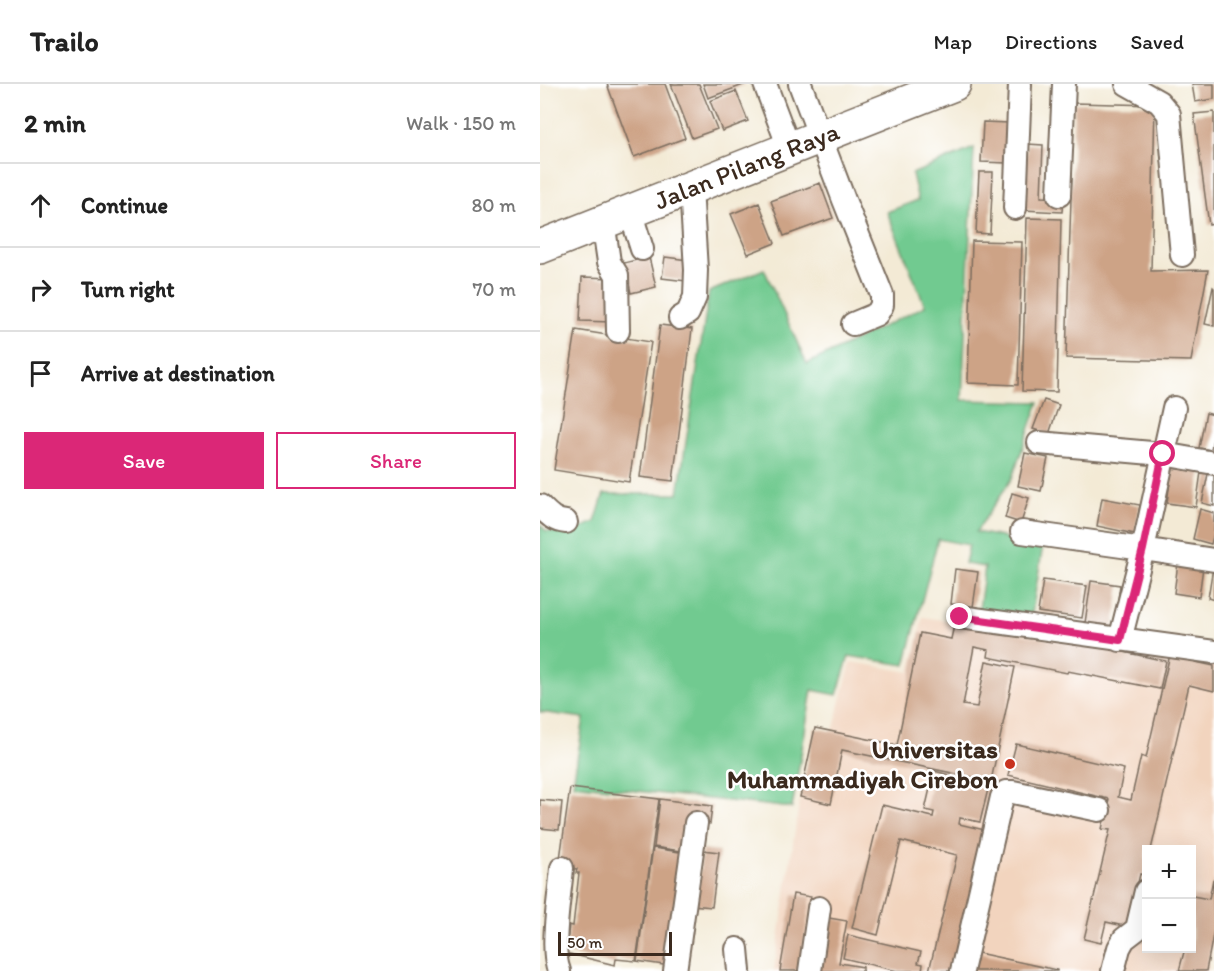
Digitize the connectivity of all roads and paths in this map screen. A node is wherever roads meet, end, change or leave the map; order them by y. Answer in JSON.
{"nodes":[{"id":1,"x":765,"y":84,"type":"edge"},
{"id":2,"x":801,"y":84,"type":"edge"},
{"id":3,"x":954,"y":84,"type":"edge"},
{"id":4,"x":1020,"y":84,"type":"edge"},
{"id":5,"x":1064,"y":84,"type":"edge"},
{"id":6,"x":1127,"y":84,"type":"edge"},
{"id":7,"x":821,"y":138,"type":"junction"},
{"id":8,"x":790,"y":150,"type":"junction"},
{"id":9,"x":691,"y":187,"type":"junction"},
{"id":10,"x":1059,"y":195,"type":"dead end"},
{"id":11,"x":1015,"y":208,"type":"dead end"},
{"id":12,"x":617,"y":216,"type":"junction"},
{"id":13,"x":540,"y":247,"type":"edge"},
{"id":14,"x":642,"y":249,"type":"dead end"},
{"id":15,"x":1182,"y":255,"type":"dead end"},
{"id":16,"x":680,"y":318,"type":"dead end"},
{"id":17,"x":853,"y":324,"type":"dead end"},
{"id":18,"x":618,"y":331,"type":"dead end"},
{"id":19,"x":1174,"y":408,"type":"dead end"},
{"id":20,"x":1038,"y":443,"type":"dead end"},
{"id":21,"x":1163,"y":454,"type":"junction"},
{"id":22,"x":1214,"y":463,"type":"edge"},
{"id":23,"x":540,"y":506,"type":"edge"},
{"id":24,"x":566,"y":522,"type":"dead end"},
{"id":25,"x":1022,"y":532,"type":"dead end"},
{"id":26,"x":1143,"y":549,"type":"junction"},
{"id":27,"x":1214,"y":560,"type":"edge"},
{"id":28,"x":960,"y":617,"type":"dead end"},
{"id":29,"x":1120,"y":640,"type":"junction"},
{"id":30,"x":1214,"y":652,"type":"edge"},
{"id":31,"x":1099,"y":810,"type":"dead end"},
{"id":32,"x":696,"y":823,"type":"dead end"},
{"id":33,"x":562,"y":868,"type":"dead end"},
{"id":34,"x":1144,"y":899,"type":"edge"},
{"id":35,"x":819,"y":909,"type":"dead end"},
{"id":36,"x":559,"y":971,"type":"edge"},
{"id":37,"x":675,"y":971,"type":"edge"},
{"id":38,"x":810,"y":971,"type":"edge"},
{"id":39,"x":962,"y":971,"type":"edge"},
{"id":40,"x":1113,"y":971,"type":"edge"}],
"edges":[{"from":1,"to":8,"type":"street"},
{"from":2,"to":7,"type":"street"},
{"from":3,"to":7,"type":"highway","name":"Jalan Pilang Raya"},
{"from":4,"to":11,"type":"street"},
{"from":5,"to":10,"type":"street"},
{"from":6,"to":15,"type":"street"},
{"from":7,"to":8,"type":"highway","name":"Jalan Pilang Raya"},
{"from":7,"to":17,"type":"street"},
{"from":8,"to":9,"type":"highway","name":"Jalan Pilang Raya"},
{"from":9,"to":12,"type":"highway","name":"Jalan Pilang Raya"},
{"from":9,"to":16,"type":"street"},
{"from":12,"to":13,"type":"highway","name":"Jalan Pilang Raya"},
{"from":12,"to":14,"type":"street"},
{"from":12,"to":18,"type":"street"},
{"from":19,"to":21,"type":"street"},
{"from":20,"to":21,"type":"street"},
{"from":21,"to":22,"type":"street"},
{"from":21,"to":26,"type":"street"},
{"from":23,"to":24,"type":"street"},
{"from":25,"to":26,"type":"street"},
{"from":26,"to":27,"type":"street"},
{"from":26,"to":29,"type":"street"},
{"from":28,"to":29,"type":"street"},
{"from":29,"to":30,"type":"street"},
{"from":31,"to":39,"type":"street"},
{"from":32,"to":37,"type":"street"},
{"from":33,"to":36,"type":"street"},
{"from":34,"to":40,"type":"street"},
{"from":35,"to":38,"type":"street"}]}
